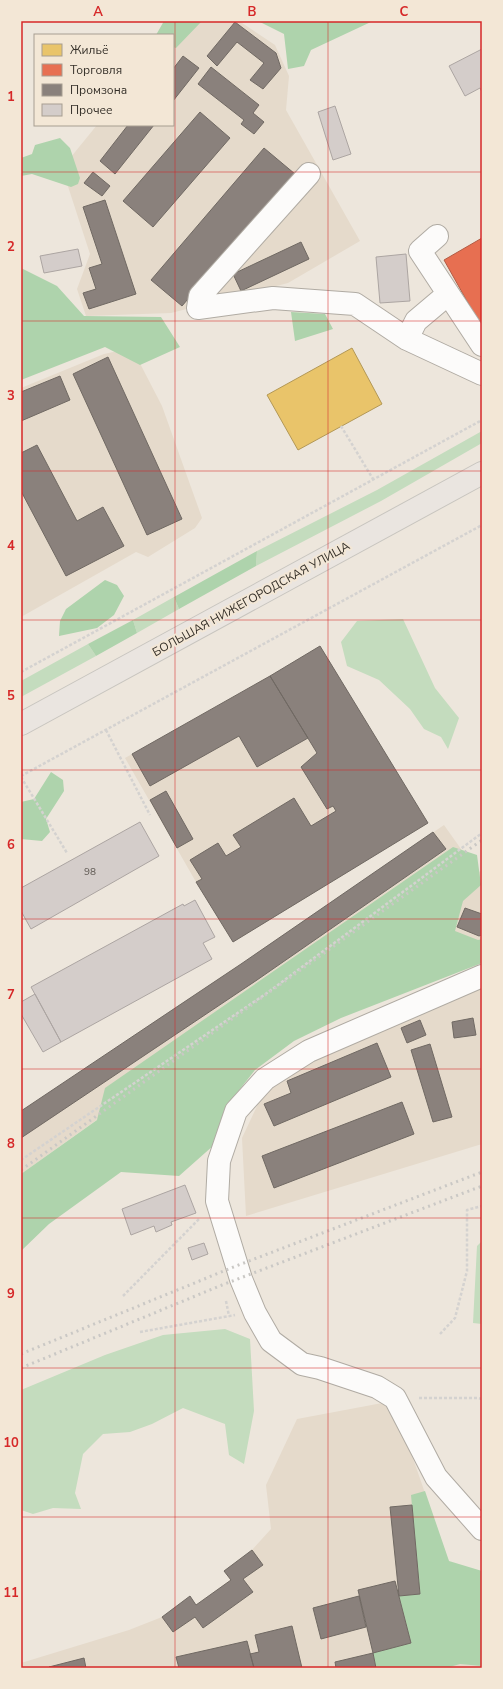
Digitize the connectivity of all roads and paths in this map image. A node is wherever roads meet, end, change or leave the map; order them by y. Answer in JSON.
{"nodes":[{"id":1,"x":309,"y":174,"type":"dead end"},
{"id":2,"x":437,"y":236,"type":"dead end"},
{"id":3,"x":448,"y":294,"type":"junction"},
{"id":4,"x":407,"y":339,"type":"junction"},
{"id":5,"x":482,"y":345,"type":"edge"},
{"id":6,"x":482,"y":374,"type":"edge"},
{"id":7,"x":482,"y":420,"type":"edge"},
{"id":8,"x":341,"y":426,"type":"dead end"},
{"id":9,"x":482,"y":473,"type":"edge"},
{"id":10,"x":373,"y":479,"type":"junction"},
{"id":11,"x":482,"y":524,"type":"edge"},
{"id":12,"x":21,"y":672,"type":"edge"},
{"id":13,"x":21,"y":724,"type":"edge"},
{"id":14,"x":106,"y":730,"type":"junction"},
{"id":15,"x":21,"y":777,"type":"edge"},
{"id":16,"x":150,"y":815,"type":"dead end"},
{"id":17,"x":482,"y":834,"type":"edge"},
{"id":18,"x":67,"y":852,"type":"dead end"},
{"id":19,"x":482,"y":976,"type":"edge"},
{"id":20,"x":21,"y":1160,"type":"edge"},
{"id":21,"x":217,"y":1201,"type":"junction"},
{"id":22,"x":482,"y":1206,"type":"edge"},
{"id":23,"x":123,"y":1296,"type":"dead end"},
{"id":24,"x":255,"y":1313,"type":"junction"},
{"id":25,"x":140,"y":1332,"type":"dead end"},
{"id":26,"x":440,"y":1334,"type":"dead end"},
{"id":27,"x":394,"y":1398,"type":"junction"},
{"id":28,"x":482,"y":1399,"type":"edge"},
{"id":29,"x":482,"y":1529,"type":"edge"}],
"edges":[{"from":1,"to":4,"type":"street"},
{"from":2,"to":3,"type":"street"},
{"from":3,"to":4,"type":"street"},
{"from":3,"to":5,"type":"street"},
{"from":4,"to":6,"type":"street"},
{"from":7,"to":10,"type":"path"},
{"from":8,"to":10,"type":"path"},
{"from":9,"to":13,"type":"main road","name":"БОЛЬШАЯ НИЖЕГОРОДСКАЯ УЛИЦА"},
{"from":10,"to":12,"type":"path"},
{"from":11,"to":14,"type":"path"},
{"from":14,"to":15,"type":"path"},
{"from":14,"to":16,"type":"path"},
{"from":15,"to":18,"type":"path"},
{"from":17,"to":20,"type":"path"},
{"from":19,"to":21,"type":"street"},
{"from":21,"to":23,"type":"path"},
{"from":21,"to":24,"type":"street"},
{"from":22,"to":26,"type":"path"},
{"from":24,"to":25,"type":"path"},
{"from":24,"to":27,"type":"street"},
{"from":27,"to":28,"type":"path"},
{"from":27,"to":29,"type":"street"}]}
